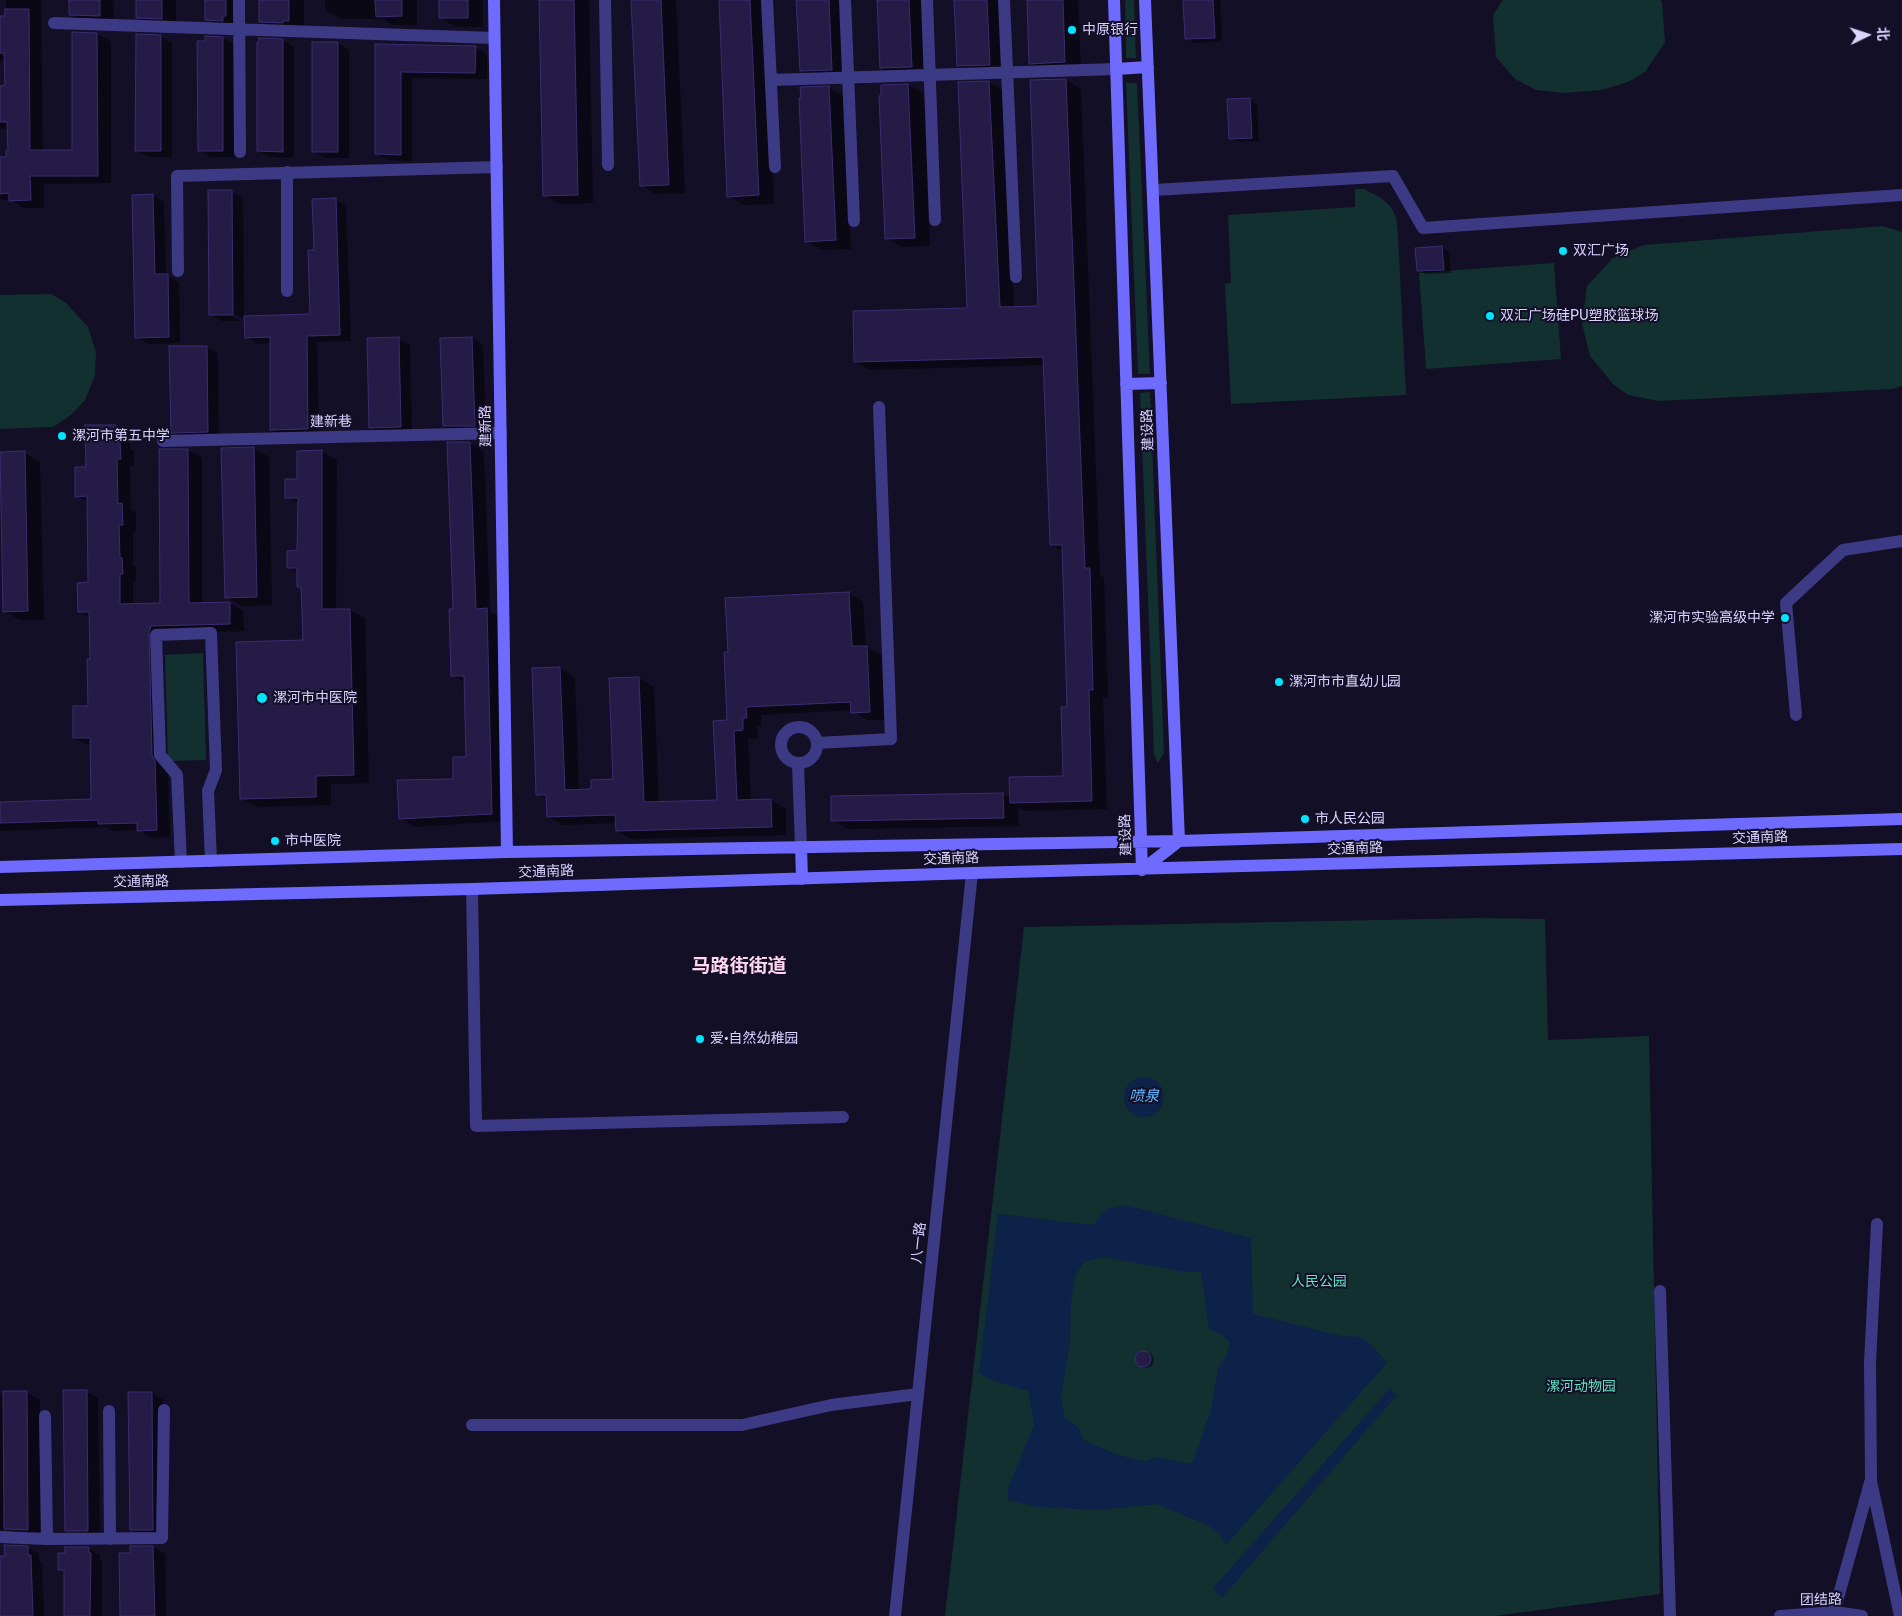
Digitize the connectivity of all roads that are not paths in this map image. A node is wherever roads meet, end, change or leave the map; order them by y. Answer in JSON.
{"nodes":[{"id":1,"x":239,"y":0,"type":"edge"},
{"id":2,"x":494,"y":0,"type":"edge"},
{"id":3,"x":605,"y":0,"type":"edge"},
{"id":4,"x":767,"y":0,"type":"edge"},
{"id":5,"x":845,"y":0,"type":"edge"},
{"id":6,"x":927,"y":0,"type":"edge"},
{"id":7,"x":1004,"y":0,"type":"edge"},
{"id":8,"x":1114,"y":0,"type":"edge"},
{"id":9,"x":1145,"y":0,"type":"edge"},
{"id":10,"x":54,"y":23,"type":"dead end"},
{"id":11,"x":239,"y":29,"type":"junction"},
{"id":12,"x":494,"y":38,"type":"junction"},
{"id":13,"x":1148,"y":67,"type":"junction"},
{"id":14,"x":1116,"y":69,"type":"junction"},
{"id":15,"x":1007,"y":72,"type":"junction"},
{"id":16,"x":930,"y":75,"type":"junction"},
{"id":17,"x":848,"y":78,"type":"junction"},
{"id":18,"x":771,"y":80,"type":"junction"},
{"id":19,"x":240,"y":152,"type":"dead end"},
{"id":20,"x":608,"y":165,"type":"dead end"},
{"id":21,"x":497,"y":167,"type":"junction"},
{"id":22,"x":775,"y":168,"type":"dead end"},
{"id":23,"x":287,"y":172,"type":"junction"},
{"id":24,"x":1154,"y":190,"type":"junction"},
{"id":25,"x":1902,"y":195,"type":"edge"},
{"id":26,"x":854,"y":220,"type":"dead end"},
{"id":27,"x":935,"y":220,"type":"dead end"},
{"id":28,"x":178,"y":271,"type":"dead end"},
{"id":29,"x":1016,"y":277,"type":"dead end"},
{"id":30,"x":287,"y":291,"type":"dead end"},
{"id":31,"x":1161,"y":383,"type":"junction"},
{"id":32,"x":1126,"y":384,"type":"junction"},
{"id":33,"x":879,"y":407,"type":"dead end"},
{"id":34,"x":501,"y":433,"type":"junction"},
{"id":35,"x":163,"y":441,"type":"dead end"},
{"id":36,"x":1902,"y":541,"type":"edge"},
{"id":37,"x":1796,"y":715,"type":"dead end"},
{"id":38,"x":817,"y":743,"type":"junction"},
{"id":39,"x":798,"y":764,"type":"junction"},
{"id":40,"x":1902,"y":819,"type":"edge"},
{"id":41,"x":1179,"y":841,"type":"junction"},
{"id":42,"x":1141,"y":842,"type":"junction"},
{"id":43,"x":801,"y":847,"type":"junction"},
{"id":44,"x":1902,"y":849,"type":"edge"},
{"id":45,"x":507,"y":852,"type":"junction"},
{"id":46,"x":211,"y":861,"type":"junction"},
{"id":47,"x":181,"y":862,"type":"junction"},
{"id":48,"x":0,"y":867,"type":"edge"},
{"id":49,"x":1142,"y":870,"type":"junction"},
{"id":50,"x":972,"y":874,"type":"junction"},
{"id":51,"x":802,"y":879,"type":"junction"},
{"id":52,"x":472,"y":889,"type":"junction"},
{"id":53,"x":0,"y":900,"type":"edge"},
{"id":54,"x":843,"y":1116,"type":"dead end"},
{"id":55,"x":1877,"y":1224,"type":"dead end"},
{"id":56,"x":1660,"y":1291,"type":"dead end"},
{"id":57,"x":918,"y":1394,"type":"junction"},
{"id":58,"x":164,"y":1410,"type":"dead end"},
{"id":59,"x":109,"y":1411,"type":"dead end"},
{"id":60,"x":45,"y":1416,"type":"dead end"},
{"id":61,"x":472,"y":1425,"type":"dead end"},
{"id":62,"x":1871,"y":1478,"type":"junction"},
{"id":63,"x":0,"y":1537,"type":"edge"},
{"id":64,"x":47,"y":1539,"type":"junction"},
{"id":65,"x":110,"y":1539,"type":"junction"},
{"id":66,"x":1834,"y":1614,"type":"edge"},
{"id":67,"x":895,"y":1616,"type":"edge"},
{"id":68,"x":1670,"y":1616,"type":"edge"},
{"id":69,"x":1780,"y":1616,"type":"edge"},
{"id":70,"x":1862,"y":1616,"type":"edge"},
{"id":71,"x":1900,"y":1616,"type":"edge"}],
"edges":[{"from":1,"to":11,"type":"street"},
{"from":2,"to":12,"type":"main road","name":"建新路"},
{"from":3,"to":20,"type":"street"},
{"from":4,"to":18,"type":"street"},
{"from":5,"to":17,"type":"street"},
{"from":6,"to":16,"type":"street"},
{"from":7,"to":15,"type":"street"},
{"from":8,"to":14,"type":"main road","name":"建设路"},
{"from":9,"to":13,"type":"main road","name":"建设路"},
{"from":10,"to":11,"type":"street"},
{"from":11,"to":12,"type":"street"},
{"from":11,"to":19,"type":"street"},
{"from":12,"to":21,"type":"main road","name":"建新路"},
{"from":13,"to":14,"type":"main road"},
{"from":13,"to":24,"type":"main road","name":"建设路"},
{"from":14,"to":15,"type":"street"},
{"from":14,"to":32,"type":"main road","name":"建设路"},
{"from":15,"to":16,"type":"street"},
{"from":15,"to":29,"type":"street"},
{"from":16,"to":17,"type":"street"},
{"from":16,"to":27,"type":"street"},
{"from":17,"to":18,"type":"street"},
{"from":17,"to":26,"type":"street"},
{"from":18,"to":22,"type":"street"},
{"from":21,"to":23,"type":"street"},
{"from":21,"to":34,"type":"main road","name":"建新路"},
{"from":23,"to":28,"type":"street"},
{"from":23,"to":30,"type":"street"},
{"from":24,"to":25,"type":"street"},
{"from":24,"to":31,"type":"main road","name":"建设路"},
{"from":31,"to":32,"type":"main road"},
{"from":31,"to":41,"type":"main road","name":"建设路"},
{"from":32,"to":42,"type":"main road","name":"建设路"},
{"from":33,"to":38,"type":"street"},
{"from":34,"to":35,"type":"street","name":"建新巷"},
{"from":34,"to":45,"type":"main road","name":"建新路"},
{"from":36,"to":37,"type":"street"},
{"from":38,"to":39,"type":"street"},
{"from":38,"to":39,"type":"street"},
{"from":39,"to":43,"type":"street"},
{"from":40,"to":41,"type":"main road","name":"交通南路"},
{"from":41,"to":42,"type":"main road","name":"交通南路"},
{"from":41,"to":49,"type":"main road","name":"建设路"},
{"from":42,"to":43,"type":"main road","name":"交通南路"},
{"from":42,"to":49,"type":"main road","name":"建设路"},
{"from":43,"to":45,"type":"main road","name":"交通南路"},
{"from":43,"to":51,"type":"main road"},
{"from":44,"to":49,"type":"main road","name":"交通南路"},
{"from":45,"to":46,"type":"main road","name":"交通南路"},
{"from":46,"to":47,"type":"main road","name":"交通南路"},
{"from":46,"to":47,"type":"street"},
{"from":47,"to":48,"type":"main road","name":"交通南路"},
{"from":49,"to":50,"type":"main road","name":"交通南路"},
{"from":50,"to":51,"type":"main road","name":"交通南路"},
{"from":50,"to":57,"type":"street","name":"八一路"},
{"from":51,"to":52,"type":"main road","name":"交通南路"},
{"from":52,"to":53,"type":"main road","name":"交通南路"},
{"from":52,"to":54,"type":"street"},
{"from":55,"to":62,"type":"street"},
{"from":56,"to":68,"type":"street"},
{"from":57,"to":61,"type":"street"},
{"from":57,"to":67,"type":"street","name":"八一路"},
{"from":58,"to":65,"type":"street"},
{"from":59,"to":65,"type":"street"},
{"from":60,"to":64,"type":"street"},
{"from":62,"to":66,"type":"street"},
{"from":62,"to":71,"type":"street"},
{"from":63,"to":64,"type":"street"},
{"from":64,"to":65,"type":"street"},
{"from":66,"to":69,"type":"street","name":"团结路"},
{"from":66,"to":70,"type":"street","name":"团结路"}]}
